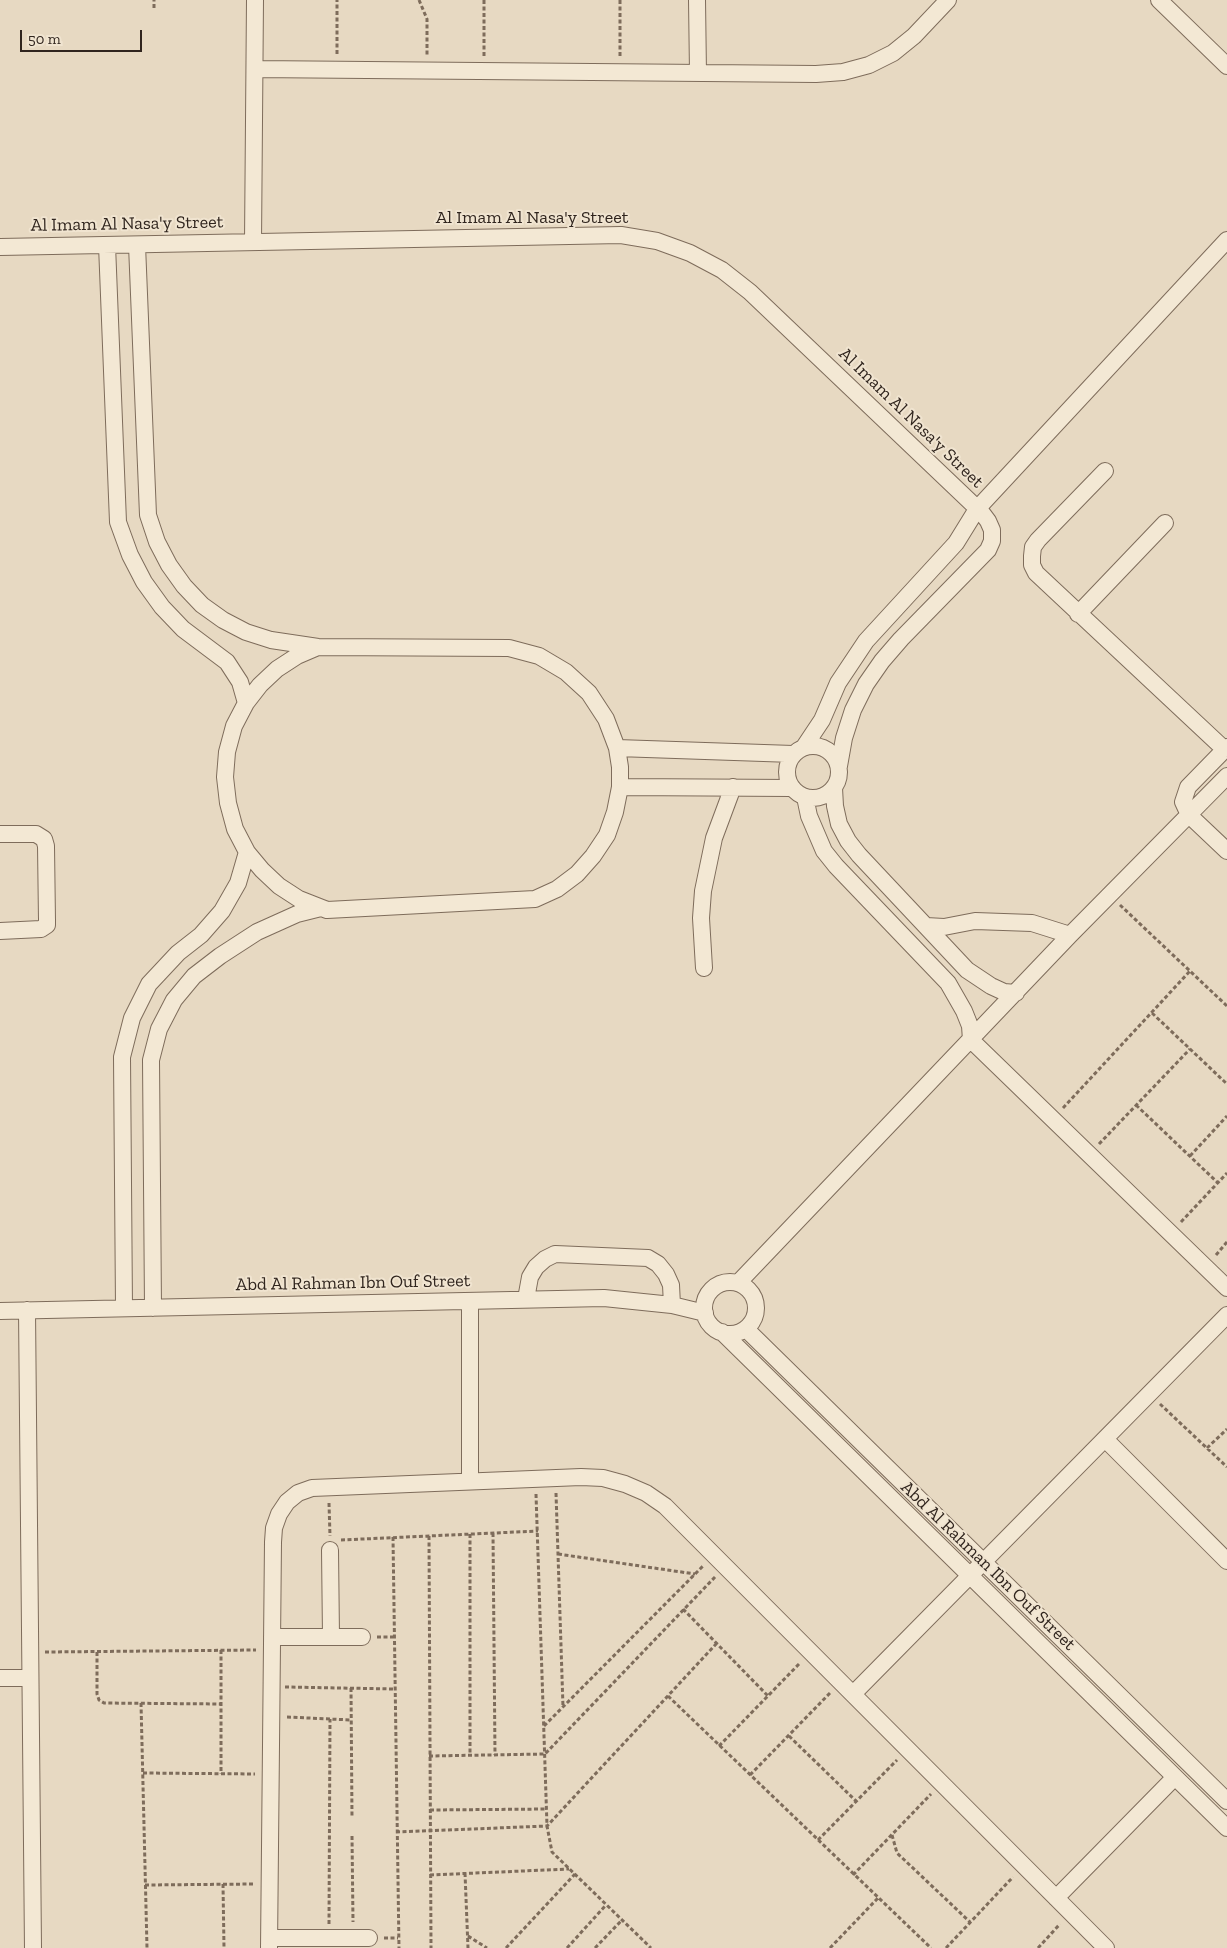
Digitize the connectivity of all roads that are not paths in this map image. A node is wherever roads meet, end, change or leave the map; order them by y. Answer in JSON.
{"nodes":[{"id":1,"x":255,"y":0,"type":"edge"},
{"id":2,"x":697,"y":0,"type":"edge"},
{"id":3,"x":948,"y":0,"type":"edge"},
{"id":4,"x":1159,"y":0,"type":"edge"},
{"id":5,"x":1227,"y":66,"type":"edge"},
{"id":6,"x":256,"y":69,"type":"junction"},
{"id":7,"x":698,"y":73,"type":"junction"},
{"id":8,"x":1227,"y":240,"type":"edge"},
{"id":9,"x":253,"y":242,"type":"junction"},
{"id":10,"x":107,"y":245,"type":"junction"},
{"id":11,"x":137,"y":245,"type":"junction"},
{"id":12,"x":0,"y":246,"type":"edge"},
{"id":13,"x":1105,"y":471,"type":"dead end"},
{"id":14,"x":977,"y":509,"type":"junction"},
{"id":15,"x":1165,"y":523,"type":"dead end"},
{"id":16,"x":1078,"y":614,"type":"junction"},
{"id":17,"x":318,"y":647,"type":"junction"},
{"id":18,"x":246,"y":703,"type":"junction"},
{"id":19,"x":617,"y":748,"type":"junction"},
{"id":20,"x":1226,"y":748,"type":"edge"},
{"id":21,"x":798,"y":750,"type":"junction"},
{"id":22,"x":839,"y":766,"type":"junction"},
{"id":23,"x":1227,"y":776,"type":"edge"},
{"id":24,"x":620,"y":787,"type":"junction"},
{"id":25,"x":734,"y":788,"type":"junction"},
{"id":26,"x":792,"y":788,"type":"junction"},
{"id":27,"x":834,"y":788,"type":"junction"},
{"id":28,"x":805,"y":797,"type":"junction"},
{"id":29,"x":1189,"y":815,"type":"junction"},
{"id":30,"x":0,"y":834,"type":"edge"},
{"id":31,"x":1227,"y":851,"type":"edge"},
{"id":32,"x":247,"y":852,"type":"junction"},
{"id":33,"x":321,"y":908,"type":"junction"},
{"id":34,"x":926,"y":926,"type":"junction"},
{"id":35,"x":0,"y":931,"type":"edge"},
{"id":36,"x":1070,"y":935,"type":"junction"},
{"id":37,"x":704,"y":968,"type":"dead end"},
{"id":38,"x":1016,"y":994,"type":"junction"},
{"id":39,"x":971,"y":1040,"type":"junction"},
{"id":40,"x":738,"y":1283,"type":"junction"},
{"id":41,"x":1227,"y":1288,"type":"edge"},
{"id":42,"x":526,"y":1299,"type":"junction"},
{"id":43,"x":470,"y":1301,"type":"junction"},
{"id":44,"x":672,"y":1305,"type":"junction"},
{"id":45,"x":124,"y":1308,"type":"junction"},
{"id":46,"x":153,"y":1308,"type":"junction"},
{"id":47,"x":27,"y":1310,"type":"junction"},
{"id":48,"x":0,"y":1311,"type":"edge"},
{"id":49,"x":705,"y":1313,"type":"junction"},
{"id":50,"x":1227,"y":1315,"type":"edge"},
{"id":51,"x":746,"y":1328,"type":"junction"},
{"id":52,"x":722,"y":1332,"type":"junction"},
{"id":53,"x":1105,"y":1439,"type":"junction"},
{"id":54,"x":470,"y":1481,"type":"junction"},
{"id":55,"x":330,"y":1545,"type":"road end"},
{"id":56,"x":1227,"y":1561,"type":"edge"},
{"id":57,"x":983,"y":1562,"type":"junction"},
{"id":58,"x":970,"y":1576,"type":"junction"},
{"id":59,"x":331,"y":1637,"type":"junction"},
{"id":60,"x":362,"y":1637,"type":"dead end"},
{"id":61,"x":272,"y":1644,"type":"junction"},
{"id":62,"x":0,"y":1678,"type":"edge"},
{"id":63,"x":30,"y":1678,"type":"junction"},
{"id":64,"x":853,"y":1694,"type":"junction"},
{"id":65,"x":1175,"y":1777,"type":"junction"},
{"id":66,"x":1227,"y":1801,"type":"edge"},
{"id":67,"x":1227,"y":1828,"type":"edge"},
{"id":68,"x":1056,"y":1898,"type":"junction"},
{"id":69,"x":361,"y":1938,"type":"road end"},
{"id":70,"x":270,"y":1943,"type":"edge"},
{"id":71,"x":33,"y":1948,"type":"edge"},
{"id":72,"x":1106,"y":1948,"type":"edge"}],
"edges":[{"from":1,"to":6,"type":"street"},
{"from":2,"to":7,"type":"street"},
{"from":3,"to":7,"type":"street"},
{"from":4,"to":5,"type":"street"},
{"from":6,"to":7,"type":"street"},
{"from":6,"to":9,"type":"street"},
{"from":8,"to":14,"type":"street"},
{"from":9,"to":11,"type":"street","name":"Al Imam Al Nasa'y Street"},
{"from":9,"to":14,"type":"street","name":"Al Imam Al Nasa'y Street"},
{"from":10,"to":11,"type":"street","name":"Al Imam Al Nasa'y Street"},
{"from":10,"to":12,"type":"street","name":"Al Imam Al Nasa'y Street"},
{"from":10,"to":18,"type":"street"},
{"from":11,"to":17,"type":"street"},
{"from":13,"to":16,"type":"street"},
{"from":14,"to":21,"type":"street"},
{"from":14,"to":22,"type":"street","name":"Al Imam Al Nasa'y Street"},
{"from":15,"to":16,"type":"street"},
{"from":16,"to":20,"type":"street"},
{"from":17,"to":18,"type":"street"},
{"from":17,"to":19,"type":"street"},
{"from":18,"to":32,"type":"street"},
{"from":19,"to":21,"type":"street"},
{"from":19,"to":24,"type":"street"},
{"from":20,"to":29,"type":"street"},
{"from":21,"to":22,"type":"street"},
{"from":21,"to":26,"type":"street"},
{"from":22,"to":27,"type":"street"},
{"from":23,"to":29,"type":"street"},
{"from":24,"to":25,"type":"street"},
{"from":24,"to":33,"type":"street"},
{"from":25,"to":26,"type":"street"},
{"from":25,"to":37,"type":"street"},
{"from":26,"to":28,"type":"street"},
{"from":27,"to":28,"type":"street"},
{"from":27,"to":34,"type":"street"},
{"from":28,"to":39,"type":"street"},
{"from":29,"to":31,"type":"street"},
{"from":29,"to":36,"type":"street"},
{"from":30,"to":35,"type":"street"},
{"from":32,"to":33,"type":"street"},
{"from":32,"to":45,"type":"street"},
{"from":33,"to":46,"type":"street"},
{"from":34,"to":36,"type":"street"},
{"from":34,"to":38,"type":"street"},
{"from":36,"to":38,"type":"street"},
{"from":38,"to":39,"type":"street"},
{"from":39,"to":40,"type":"street"},
{"from":39,"to":41,"type":"street"},
{"from":40,"to":49,"type":"street"},
{"from":40,"to":51,"type":"street"},
{"from":42,"to":43,"type":"street","name":"Abd Al Rahman Ibn Ouf Street"},
{"from":42,"to":44,"type":"street","name":"Abd Al Rahman Ibn Ouf Street"},
{"from":42,"to":44,"type":"street"},
{"from":43,"to":46,"type":"street","name":"Abd Al Rahman Ibn Ouf Street"},
{"from":43,"to":54,"type":"street"},
{"from":44,"to":49,"type":"street","name":"Abd Al Rahman Ibn Ouf Street"},
{"from":45,"to":46,"type":"street","name":"Abd Al Rahman Ibn Ouf Street"},
{"from":45,"to":47,"type":"street","name":"Abd Al Rahman Ibn Ouf Street"},
{"from":47,"to":48,"type":"street","name":"Abd Al Rahman Ibn Ouf Street"},
{"from":47,"to":63,"type":"street"},
{"from":49,"to":52,"type":"street"},
{"from":50,"to":53,"type":"street"},
{"from":51,"to":52,"type":"street"},
{"from":51,"to":57,"type":"street","name":"Abd Al Rahman Ibn Ouf Street"},
{"from":52,"to":58,"type":"street","name":"Abd Al Rahman Ibn Ouf Street"},
{"from":53,"to":56,"type":"street"},
{"from":53,"to":57,"type":"street"},
{"from":54,"to":61,"type":"street"},
{"from":54,"to":64,"type":"street"},
{"from":55,"to":59,"type":"street"},
{"from":57,"to":58,"type":"street"},
{"from":57,"to":66,"type":"street","name":"Abd Al Rahman Ibn Ouf Street"},
{"from":58,"to":64,"type":"street"},
{"from":58,"to":65,"type":"street","name":"Abd Al Rahman Ibn Ouf Street"},
{"from":59,"to":60,"type":"street"},
{"from":59,"to":61,"type":"street"},
{"from":61,"to":70,"type":"street"},
{"from":62,"to":63,"type":"street"},
{"from":63,"to":71,"type":"street"},
{"from":64,"to":68,"type":"street"},
{"from":65,"to":67,"type":"street","name":"Abd Al Rahman Ibn Ouf Street"},
{"from":65,"to":68,"type":"street"},
{"from":68,"to":72,"type":"street"},
{"from":69,"to":70,"type":"street"}]}
